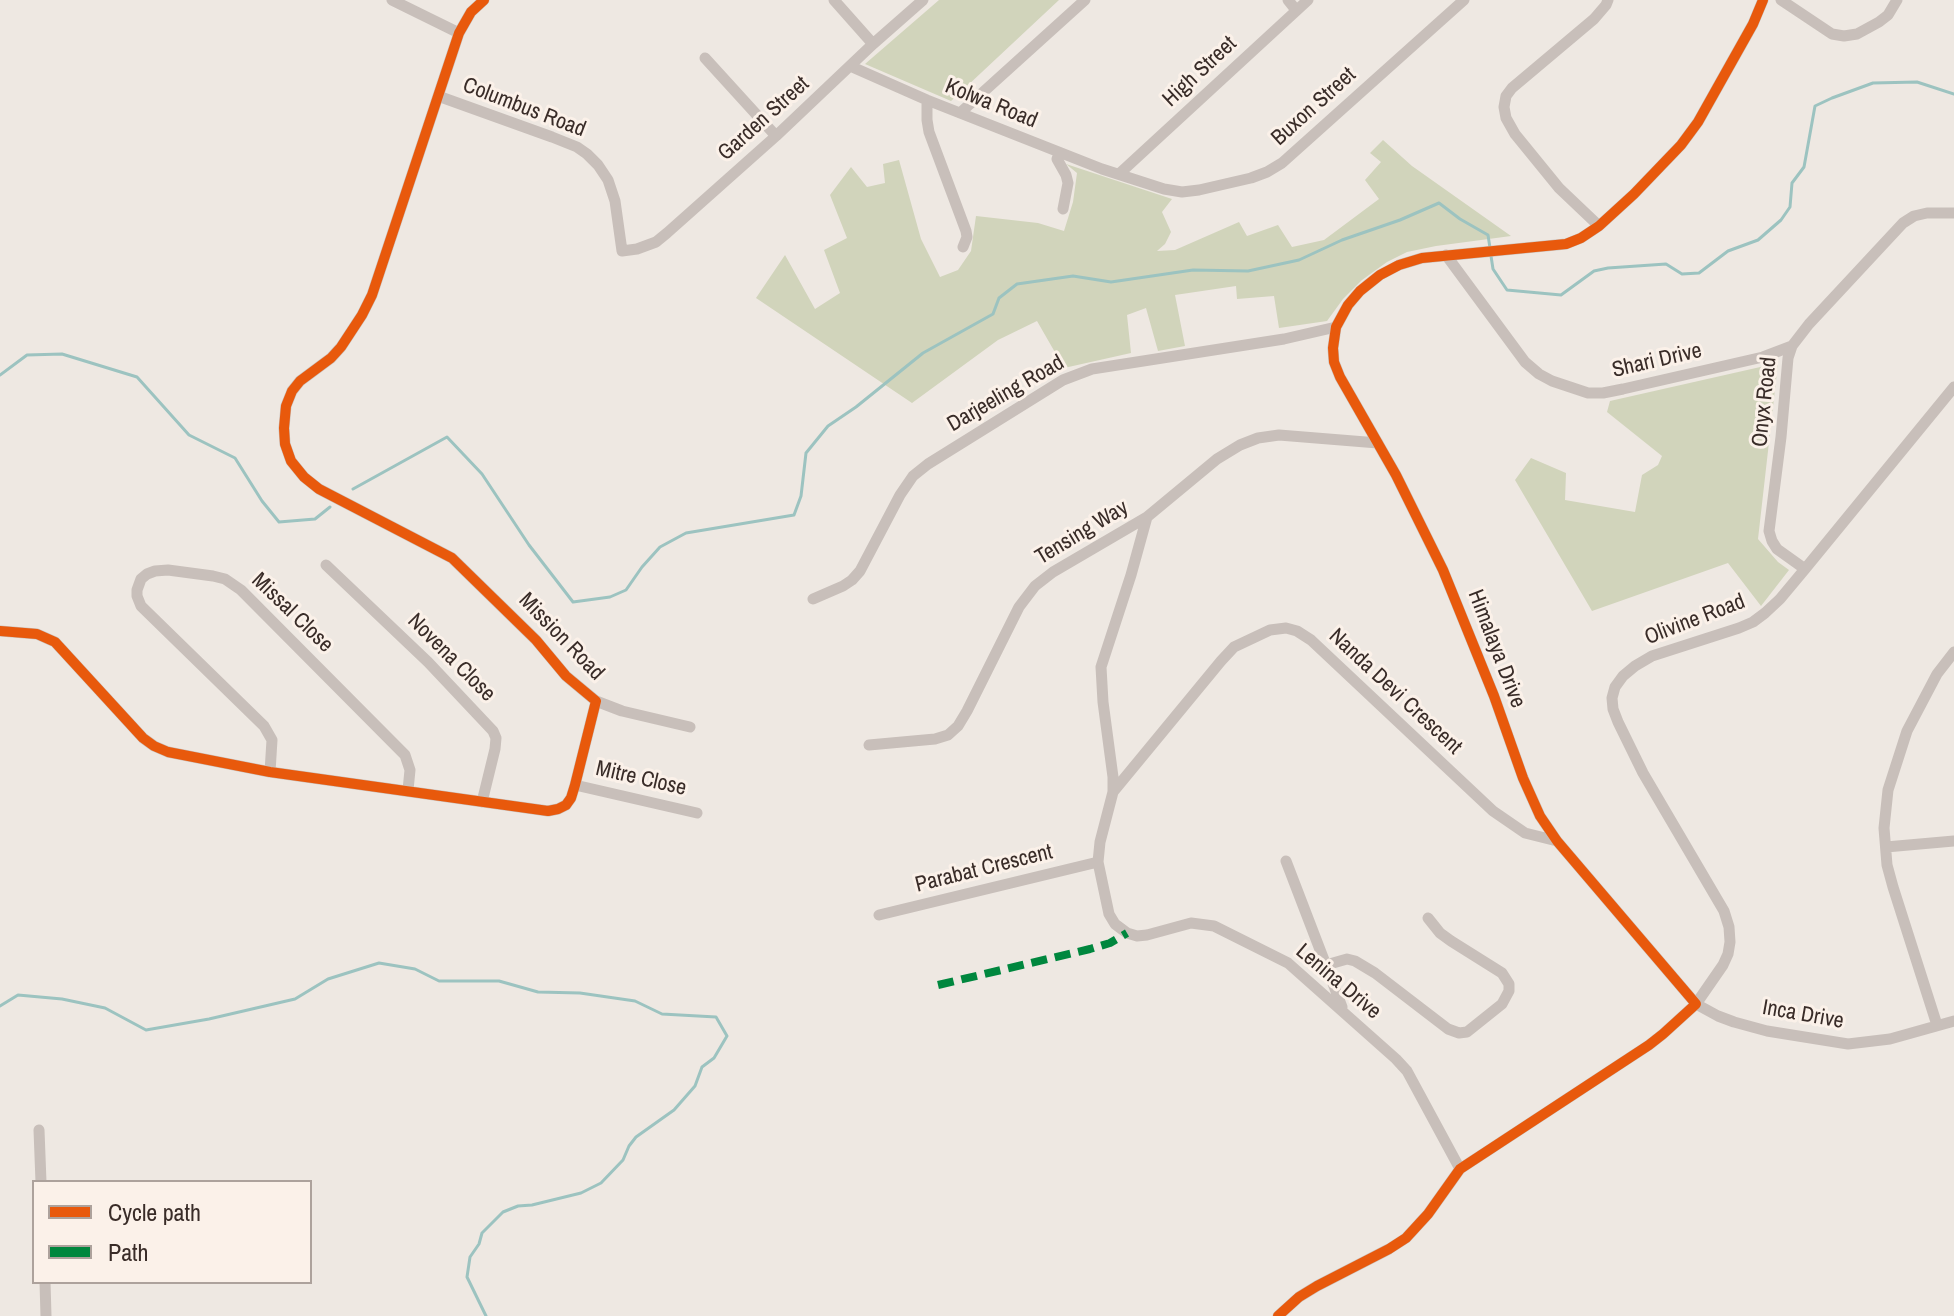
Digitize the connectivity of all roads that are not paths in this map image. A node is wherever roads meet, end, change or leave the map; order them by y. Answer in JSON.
{"nodes":[{"id":1,"x":392,"y":0,"type":"edge"},
{"id":2,"x":484,"y":0,"type":"edge"},
{"id":3,"x":834,"y":0,"type":"edge"},
{"id":4,"x":923,"y":0,"type":"edge"},
{"id":5,"x":1085,"y":0,"type":"edge"},
{"id":6,"x":1288,"y":0,"type":"edge"},
{"id":7,"x":1308,"y":0,"type":"edge"},
{"id":8,"x":1464,"y":0,"type":"edge"},
{"id":9,"x":1608,"y":0,"type":"edge"},
{"id":10,"x":1763,"y":0,"type":"edge"},
{"id":11,"x":1781,"y":0,"type":"edge"},
{"id":12,"x":1897,"y":0,"type":"edge"},
{"id":13,"x":1296,"y":10,"type":"junction"},
{"id":14,"x":459,"y":33,"type":"junction"},
{"id":15,"x":873,"y":44,"type":"junction"},
{"id":16,"x":705,"y":58,"type":"dead end"},
{"id":17,"x":850,"y":66,"type":"junction"},
{"id":18,"x":438,"y":96,"type":"junction"},
{"id":19,"x":927,"y":100,"type":"junction"},
{"id":20,"x":960,"y":113,"type":"junction"},
{"id":21,"x":776,"y":136,"type":"junction"},
{"id":22,"x":1059,"y":153,"type":"junction"},
{"id":23,"x":1119,"y":174,"type":"junction"},
{"id":24,"x":1063,"y":209,"type":"dead end"},
{"id":25,"x":1954,"y":213,"type":"edge"},
{"id":26,"x":1599,"y":226,"type":"junction"},
{"id":27,"x":963,"y":247,"type":"dead end"},
{"id":28,"x":622,"y":251,"type":"joint"},
{"id":29,"x":1446,"y":255,"type":"junction"},
{"id":30,"x":1336,"y":327,"type":"junction"},
{"id":31,"x":1792,"y":346,"type":"junction"},
{"id":32,"x":1954,"y":387,"type":"edge"},
{"id":33,"x":1378,"y":443,"type":"junction"},
{"id":34,"x":1147,"y":517,"type":"junction"},
{"id":35,"x":326,"y":565,"type":"dead end"},
{"id":36,"x":1805,"y":569,"type":"junction"},
{"id":37,"x":813,"y":599,"type":"dead end"},
{"id":38,"x":0,"y":631,"type":"edge"},
{"id":39,"x":1954,"y":652,"type":"edge"},
{"id":40,"x":596,"y":701,"type":"junction"},
{"id":41,"x":690,"y":727,"type":"dead end"},
{"id":42,"x":869,"y":745,"type":"dead end"},
{"id":43,"x":270,"y":772,"type":"junction"},
{"id":44,"x":575,"y":785,"type":"junction"},
{"id":45,"x":408,"y":790,"type":"junction"},
{"id":46,"x":1113,"y":792,"type":"junction"},
{"id":47,"x":482,"y":802,"type":"junction"},
{"id":48,"x":697,"y":813,"type":"dead end"},
{"id":49,"x":1557,"y":841,"type":"junction"},
{"id":50,"x":1954,"y":841,"type":"edge"},
{"id":51,"x":1886,"y":847,"type":"junction"},
{"id":52,"x":1286,"y":861,"type":"dead end"},
{"id":53,"x":1098,"y":862,"type":"junction"},
{"id":54,"x":879,"y":915,"type":"dead end"},
{"id":55,"x":1428,"y":918,"type":"dead end"},
{"id":56,"x":1326,"y":965,"type":"junction"},
{"id":57,"x":1696,"y":1004,"type":"junction"},
{"id":58,"x":1343,"y":1012,"type":"junction"},
{"id":59,"x":1954,"y":1021,"type":"edge"},
{"id":60,"x":1937,"y":1025,"type":"junction"},
{"id":61,"x":39,"y":1130,"type":"dead end"},
{"id":62,"x":1460,"y":1169,"type":"junction"},
{"id":63,"x":41,"y":1180,"type":"edge"},
{"id":64,"x":45,"y":1284,"type":"edge"},
{"id":65,"x":46,"y":1316,"type":"edge"},
{"id":66,"x":1278,"y":1316,"type":"edge"}],
"edges":[{"from":1,"to":14,"type":"street"},
{"from":2,"to":14,"type":"street","name":"Mission Road"},
{"from":3,"to":15,"type":"street"},
{"from":4,"to":15,"type":"street","name":"Garden Street"},
{"from":5,"to":20,"type":"street"},
{"from":6,"to":13,"type":"street"},
{"from":7,"to":13,"type":"street","name":"High Street"},
{"from":8,"to":23,"type":"street","name":"Buxon Street"},
{"from":9,"to":26,"type":"street"},
{"from":10,"to":26,"type":"street"},
{"from":11,"to":12,"type":"street"},
{"from":13,"to":23,"type":"street","name":"High Street"},
{"from":14,"to":18,"type":"street","name":"Mission Road"},
{"from":15,"to":17,"type":"street","name":"Garden Street"},
{"from":16,"to":21,"type":"street"},
{"from":17,"to":19,"type":"street","name":"Kolwa Road"},
{"from":17,"to":21,"type":"street","name":"Garden Street"},
{"from":18,"to":28,"type":"street","name":"Columbus Road"},
{"from":18,"to":40,"type":"street","name":"Mission Road"},
{"from":19,"to":20,"type":"street","name":"Kolwa Road"},
{"from":19,"to":27,"type":"street"},
{"from":20,"to":22,"type":"street","name":"Kolwa Road"},
{"from":21,"to":28,"type":"street","name":"Garden Street"},
{"from":22,"to":23,"type":"street","name":"Kolwa Road"},
{"from":22,"to":24,"type":"street"},
{"from":25,"to":31,"type":"street","name":"Onyx Road"},
{"from":26,"to":29,"type":"street"},
{"from":29,"to":30,"type":"street"},
{"from":29,"to":31,"type":"street","name":"Shari Drive"},
{"from":30,"to":33,"type":"street","name":"Himalaya Drive"},
{"from":30,"to":37,"type":"street","name":"Darjeeling Road"},
{"from":31,"to":36,"type":"street","name":"Onyx Road"},
{"from":32,"to":36,"type":"street","name":"Olivine Road"},
{"from":33,"to":34,"type":"street","name":"Tensing Way"},
{"from":33,"to":49,"type":"street","name":"Himalaya Drive"},
{"from":34,"to":42,"type":"street","name":"Tensing Way"},
{"from":34,"to":46,"type":"street"},
{"from":35,"to":47,"type":"street","name":"Novena Close"},
{"from":36,"to":57,"type":"street","name":"Olivine Road"},
{"from":38,"to":43,"type":"street"},
{"from":39,"to":51,"type":"street"},
{"from":40,"to":41,"type":"street"},
{"from":40,"to":44,"type":"street","name":"Mission Road"},
{"from":43,"to":45,"type":"street"},
{"from":43,"to":45,"type":"street","name":"Missal Close"},
{"from":44,"to":47,"type":"street"},
{"from":44,"to":48,"type":"street","name":"Mitre Close"},
{"from":45,"to":47,"type":"street"},
{"from":46,"to":49,"type":"street","name":"Nanda Devi Crescent"},
{"from":46,"to":53,"type":"street"},
{"from":49,"to":57,"type":"street","name":"Himalaya Drive"},
{"from":50,"to":51,"type":"street"},
{"from":51,"to":60,"type":"street"},
{"from":52,"to":56,"type":"street"},
{"from":53,"to":54,"type":"street","name":"Parabat Crescent"},
{"from":53,"to":58,"type":"street","name":"Lenina Drive"},
{"from":55,"to":56,"type":"street"},
{"from":56,"to":58,"type":"street"},
{"from":57,"to":60,"type":"street","name":"Inca Drive"},
{"from":57,"to":62,"type":"street"},
{"from":58,"to":62,"type":"street","name":"Lenina Drive"},
{"from":59,"to":60,"type":"street","name":"Inca Drive"},
{"from":61,"to":63,"type":"street"},
{"from":62,"to":66,"type":"street"},
{"from":64,"to":65,"type":"street"}]}
